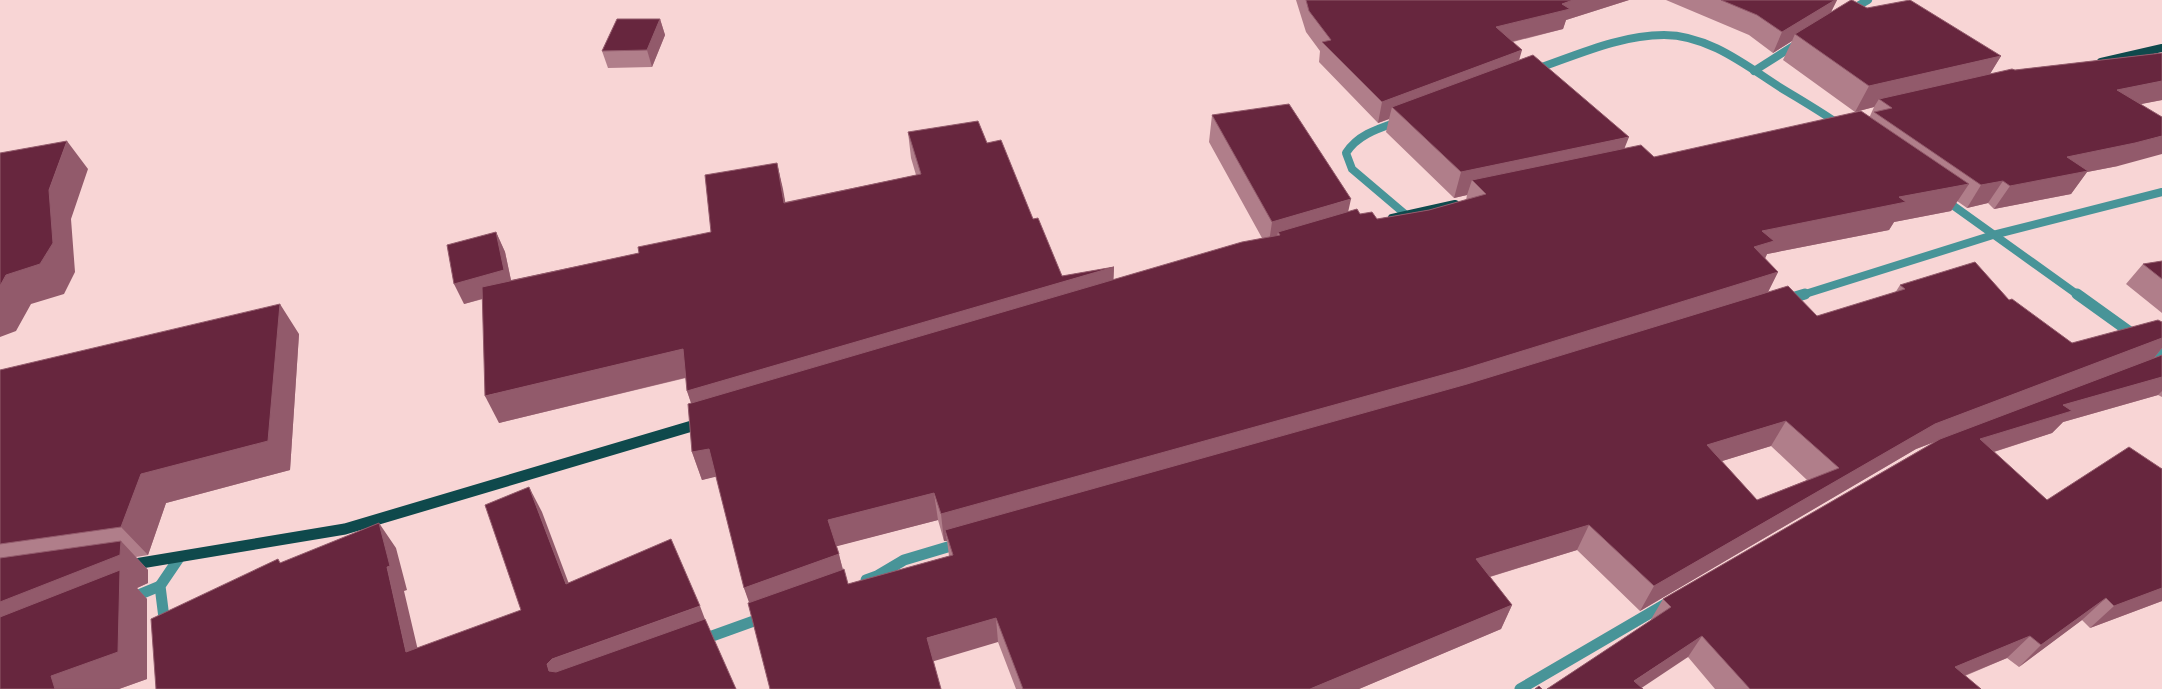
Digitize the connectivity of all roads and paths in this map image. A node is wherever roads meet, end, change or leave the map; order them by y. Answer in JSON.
{"nodes":[{"id":1,"x":1868,"y":0,"type":"edge"},
{"id":2,"x":1842,"y":15,"type":"edge"},
{"id":3,"x":1804,"y":39,"type":"edge"},
{"id":4,"x":2162,"y":48,"type":"edge"},
{"id":5,"x":2092,"y":64,"type":"edge"},
{"id":6,"x":1754,"y":70,"type":"junction"},
{"id":7,"x":1526,"y":72,"type":"edge"},
{"id":8,"x":1409,"y":117,"type":"edge"},
{"id":9,"x":1852,"y":119,"type":"edge"},
{"id":10,"x":1836,"y":122,"type":"junction"},
{"id":11,"x":1821,"y":126,"type":"edge"},
{"id":12,"x":1849,"y":131,"type":"edge"},
{"id":13,"x":2162,"y":192,"type":"edge"},
{"id":14,"x":1937,"y":194,"type":"edge"},
{"id":15,"x":1467,"y":201,"type":"edge"},
{"id":16,"x":1405,"y":214,"type":"junction"},
{"id":17,"x":1382,"y":221,"type":"edge"},
{"id":18,"x":1993,"y":235,"type":"junction"},
{"id":19,"x":1774,"y":304,"type":"edge"},
{"id":20,"x":2162,"y":355,"type":"edge"},
{"id":21,"x":711,"y":420,"type":"edge"},
{"id":22,"x":973,"y":540,"type":"edge"},
{"id":23,"x":179,"y":558,"type":"junction"},
{"id":24,"x":117,"y":567,"type":"edge"},
{"id":25,"x":855,"y":584,"type":"edge"},
{"id":26,"x":160,"y":586,"type":"junction"},
{"id":27,"x":1678,"y":596,"type":"edge"},
{"id":28,"x":117,"y":604,"type":"edge"},
{"id":29,"x":774,"y":614,"type":"edge"},
{"id":30,"x":166,"y":642,"type":"edge"},
{"id":31,"x":693,"y":643,"type":"edge"},
{"id":32,"x":1520,"y":689,"type":"edge"}],
"edges":[{"from":1,"to":2,"type":"street"},
{"from":3,"to":6,"type":"street"},
{"from":4,"to":5,"type":"main road"},
{"from":6,"to":7,"type":"street"},
{"from":6,"to":10,"type":"street"},
{"from":8,"to":16,"type":"street"},
{"from":9,"to":10,"type":"main road"},
{"from":10,"to":11,"type":"main road"},
{"from":10,"to":12,"type":"street"},
{"from":13,"to":18,"type":"street"},
{"from":14,"to":18,"type":"street"},
{"from":15,"to":16,"type":"main road"},
{"from":16,"to":17,"type":"main road"},
{"from":18,"to":19,"type":"street"},
{"from":18,"to":20,"type":"street"},
{"from":21,"to":23,"type":"main road"},
{"from":22,"to":25,"type":"street"},
{"from":23,"to":24,"type":"main road"},
{"from":23,"to":26,"type":"street"},
{"from":26,"to":28,"type":"street"},
{"from":26,"to":30,"type":"street"},
{"from":27,"to":32,"type":"street"},
{"from":29,"to":31,"type":"street"}]}
